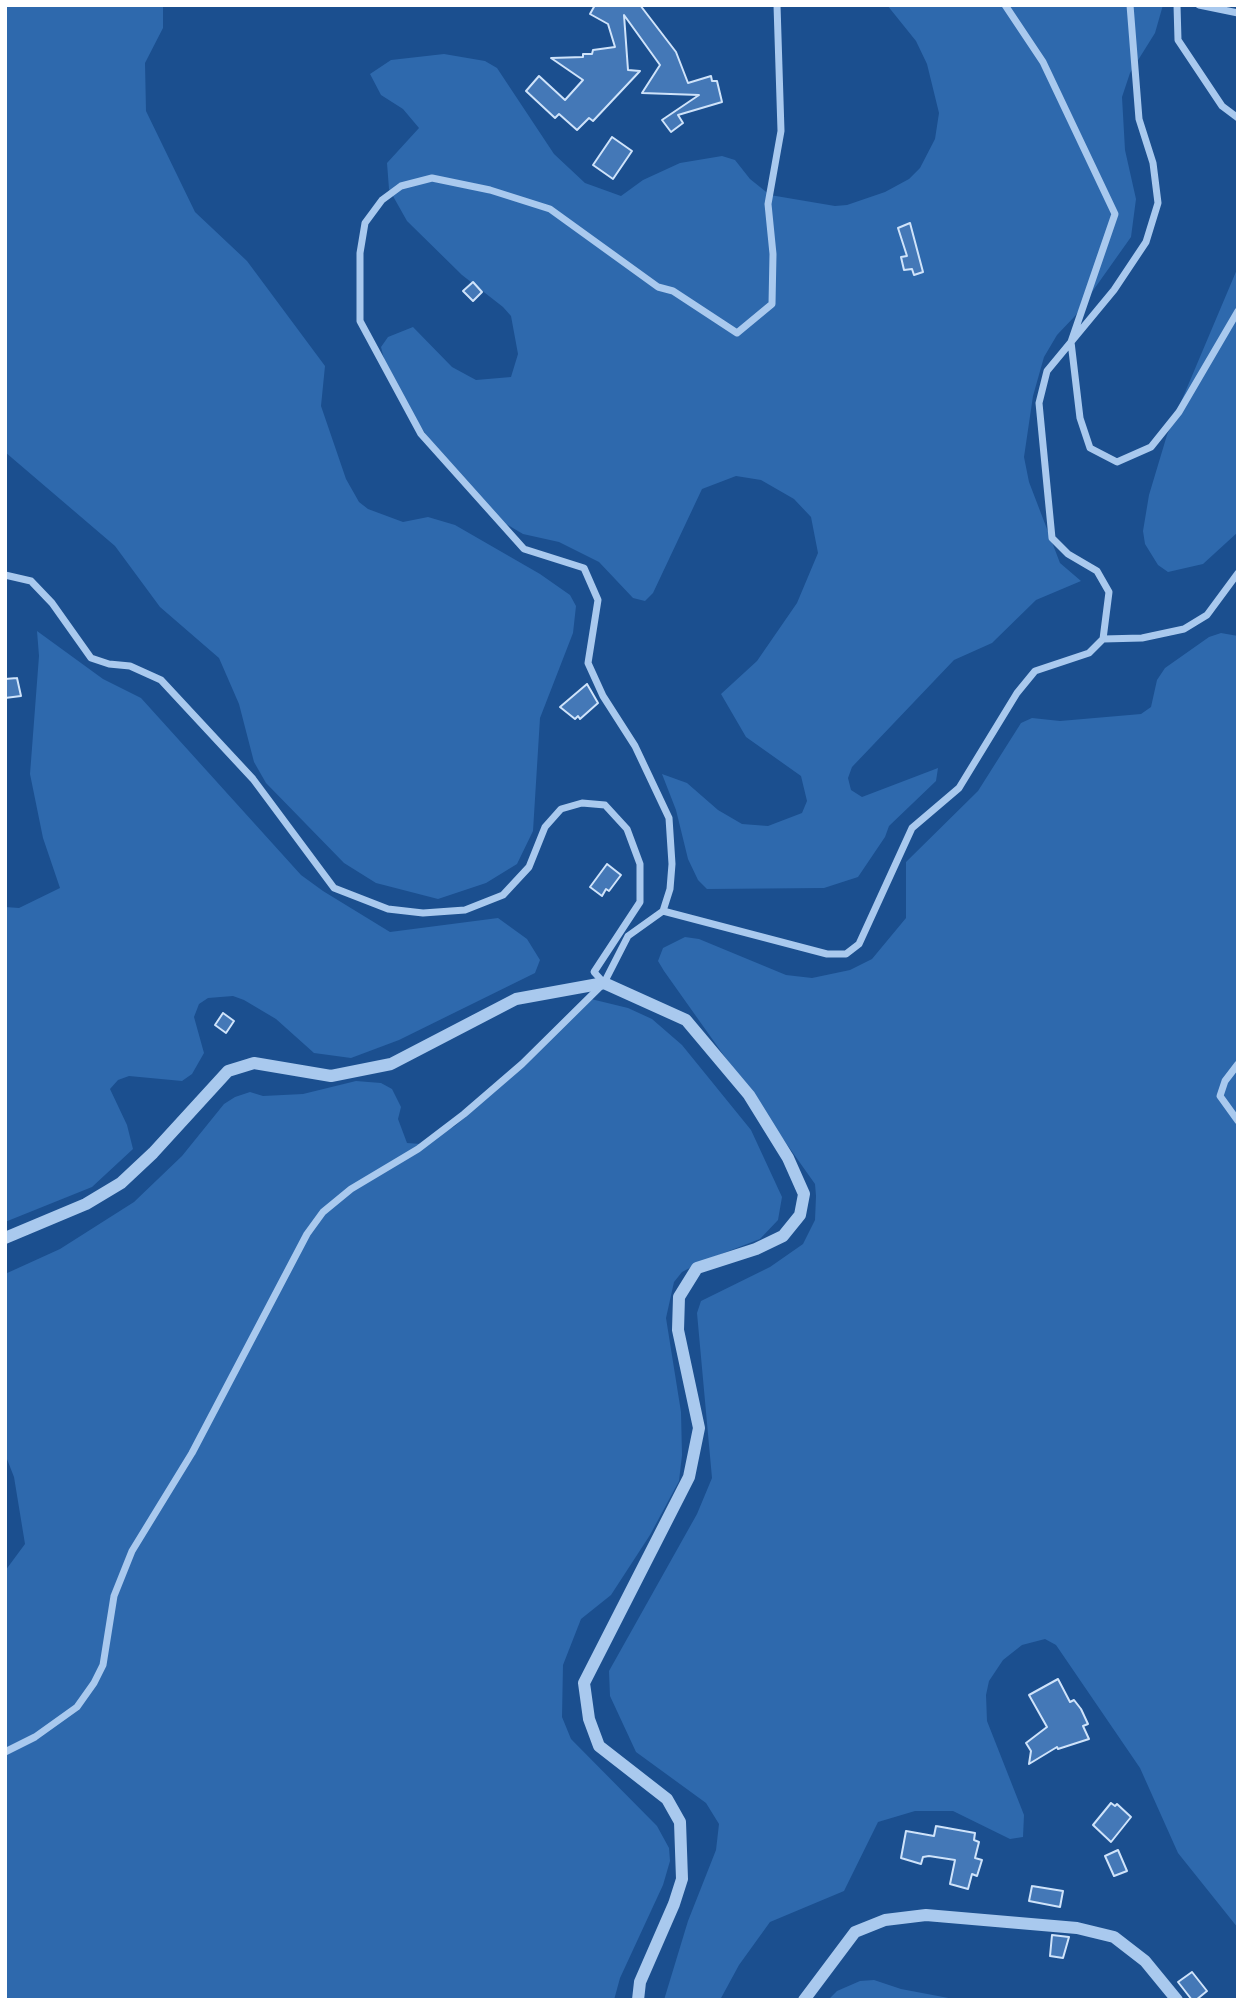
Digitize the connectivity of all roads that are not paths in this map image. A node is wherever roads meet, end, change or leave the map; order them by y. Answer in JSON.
{"nodes":[{"id":1,"x":777,"y":5,"type":"edge"},
{"id":2,"x":1006,"y":5,"type":"edge"},
{"id":3,"x":1130,"y":5,"type":"edge"},
{"id":4,"x":1177,"y":5,"type":"edge"},
{"id":5,"x":1199,"y":5,"type":"edge"},
{"id":6,"x":1238,"y":13,"type":"edge"},
{"id":7,"x":1238,"y":118,"type":"edge"},
{"id":8,"x":1238,"y":311,"type":"edge"},
{"id":9,"x":1071,"y":342,"type":"junction"},
{"id":10,"x":1238,"y":573,"type":"edge"},
{"id":11,"x":5,"y":575,"type":"edge"},
{"id":12,"x":1103,"y":639,"type":"junction"},
{"id":13,"x":663,"y":911,"type":"junction"},
{"id":14,"x":604,"y":983,"type":"junction"},
{"id":15,"x":1238,"y":1064,"type":"edge"},
{"id":16,"x":1238,"y":1121,"type":"edge"},
{"id":17,"x":5,"y":1238,"type":"edge"},
{"id":18,"x":5,"y":1752,"type":"edge"},
{"id":19,"x":638,"y":2000,"type":"edge"},
{"id":20,"x":804,"y":2000,"type":"edge"},
{"id":21,"x":1178,"y":2000,"type":"edge"}],
"edges":[{"from":1,"to":13,"type":"street"},
{"from":2,"to":9,"type":"street"},
{"from":3,"to":9,"type":"street"},
{"from":4,"to":7,"type":"street"},
{"from":5,"to":6,"type":"street"},
{"from":8,"to":9,"type":"street"},
{"from":9,"to":12,"type":"street"},
{"from":10,"to":12,"type":"street"},
{"from":11,"to":14,"type":"street"},
{"from":12,"to":13,"type":"street"},
{"from":13,"to":14,"type":"street"},
{"from":14,"to":17,"type":"street"},
{"from":14,"to":18,"type":"street"},
{"from":14,"to":19,"type":"street"},
{"from":15,"to":16,"type":"street"},
{"from":20,"to":21,"type":"street"}]}
